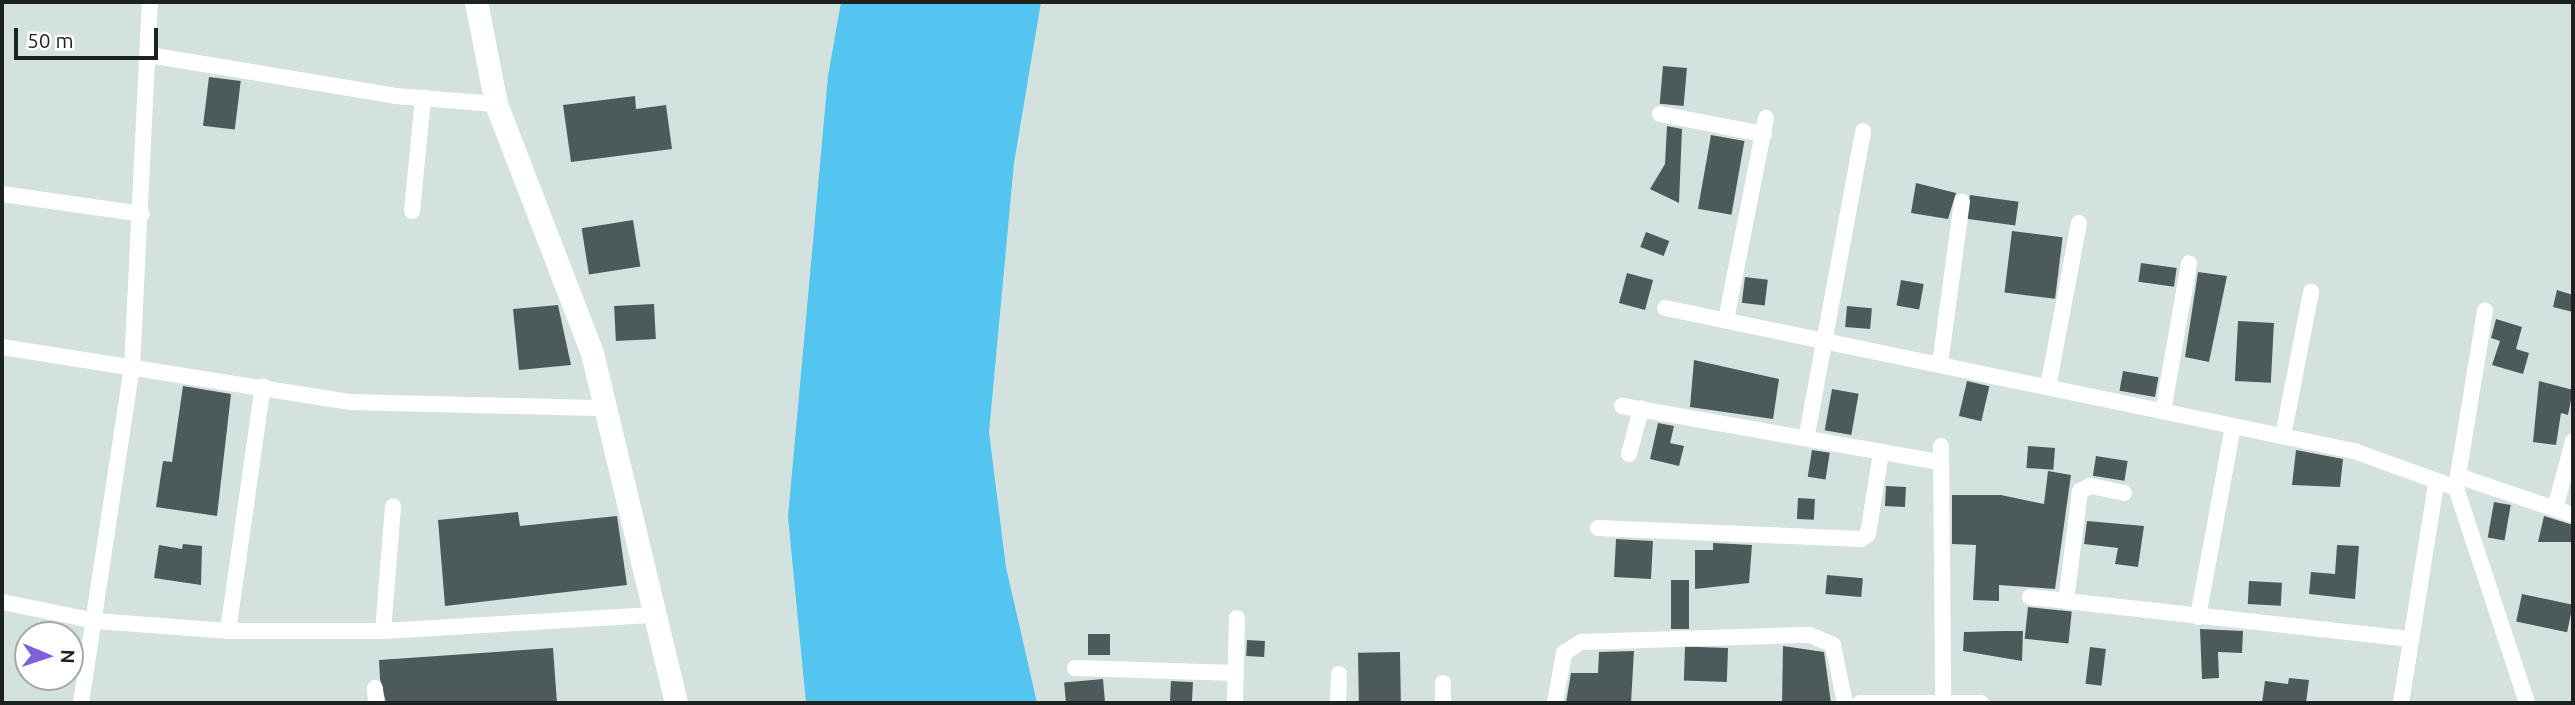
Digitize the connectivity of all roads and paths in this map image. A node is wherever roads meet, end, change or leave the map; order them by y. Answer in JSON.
{"nodes":[{"id":1,"x":150,"y":2,"type":"edge"},
{"id":2,"x":476,"y":2,"type":"edge"},
{"id":3,"x":149,"y":55,"type":"junction"},
{"id":4,"x":423,"y":98,"type":"junction"},
{"id":5,"x":496,"y":104,"type":"junction"},
{"id":6,"x":1660,"y":114,"type":"dead end"},
{"id":7,"x":1863,"y":131,"type":"dead end"},
{"id":8,"x":2,"y":194,"type":"edge"},
{"id":9,"x":1962,"y":201,"type":"dead end"},
{"id":10,"x":412,"y":211,"type":"dead end"},
{"id":11,"x":142,"y":214,"type":"junction"},
{"id":12,"x":2079,"y":223,"type":"dead end"},
{"id":13,"x":2189,"y":263,"type":"dead end"},
{"id":14,"x":2311,"y":292,"type":"dead end"},
{"id":15,"x":1665,"y":308,"type":"dead end"},
{"id":16,"x":2485,"y":310,"type":"dead end"},
{"id":17,"x":1726,"y":320,"type":"junction"},
{"id":18,"x":1826,"y":341,"type":"junction"},
{"id":19,"x":2,"y":347,"type":"edge"},
{"id":20,"x":1940,"y":365,"type":"junction"},
{"id":21,"x":132,"y":367,"type":"junction"},
{"id":22,"x":263,"y":386,"type":"junction"},
{"id":23,"x":2048,"y":387,"type":"junction"},
{"id":24,"x":1622,"y":406,"type":"dead end"},
{"id":25,"x":605,"y":408,"type":"junction"},
{"id":26,"x":1641,"y":409,"type":"junction"},
{"id":27,"x":2163,"y":411,"type":"junction"},
{"id":28,"x":2233,"y":427,"type":"junction"},
{"id":29,"x":1808,"y":429,"type":"dead end"},
{"id":30,"x":2283,"y":436,"type":"junction"},
{"id":31,"x":2573,"y":441,"type":"edge"},
{"id":32,"x":1881,"y":453,"type":"junction"},
{"id":33,"x":1629,"y":454,"type":"dead end"},
{"id":34,"x":2457,"y":482,"type":"junction"},
{"id":35,"x":2436,"y":484,"type":"junction"},
{"id":36,"x":2124,"y":493,"type":"dead end"},
{"id":37,"x":393,"y":506,"type":"dead end"},
{"id":38,"x":2555,"y":509,"type":"junction"},
{"id":39,"x":2573,"y":515,"type":"edge"},
{"id":40,"x":1598,"y":528,"type":"dead end"},
{"id":41,"x":2030,"y":597,"type":"dead end"},
{"id":42,"x":2066,"y":601,"type":"junction"},
{"id":43,"x":2,"y":602,"type":"edge"},
{"id":44,"x":655,"y":615,"type":"junction"},
{"id":45,"x":2198,"y":617,"type":"junction"},
{"id":46,"x":1237,"y":618,"type":"dead end"},
{"id":47,"x":96,"y":621,"type":"junction"},
{"id":48,"x":228,"y":631,"type":"junction"},
{"id":49,"x":383,"y":631,"type":"junction"},
{"id":50,"x":2411,"y":639,"type":"junction"},
{"id":51,"x":1075,"y":668,"type":"dead end"},
{"id":52,"x":1236,"y":673,"type":"junction"},
{"id":53,"x":1339,"y":674,"type":"dead end"},
{"id":54,"x":1443,"y":683,"type":"dead end"},
{"id":55,"x":1943,"y":700,"type":"junction"},
{"id":56,"x":81,"y":703,"type":"edge"},
{"id":57,"x":676,"y":703,"type":"edge"},
{"id":58,"x":1235,"y":703,"type":"edge"},
{"id":59,"x":1338,"y":703,"type":"edge"},
{"id":60,"x":1443,"y":703,"type":"edge"},
{"id":61,"x":1555,"y":703,"type":"edge"},
{"id":62,"x":1845,"y":703,"type":"edge"},
{"id":63,"x":1860,"y":703,"type":"edge"},
{"id":64,"x":1981,"y":703,"type":"edge"},
{"id":65,"x":2401,"y":703,"type":"edge"},
{"id":66,"x":2527,"y":703,"type":"edge"}],
"edges":[{"from":1,"to":3,"type":"street"},
{"from":2,"to":5,"type":"street"},
{"from":3,"to":4,"type":"street"},
{"from":3,"to":11,"type":"street"},
{"from":4,"to":5,"type":"street"},
{"from":4,"to":10,"type":"street"},
{"from":5,"to":25,"type":"street"},
{"from":6,"to":17,"type":"street"},
{"from":7,"to":18,"type":"street"},
{"from":8,"to":11,"type":"street"},
{"from":9,"to":20,"type":"street"},
{"from":11,"to":21,"type":"street"},
{"from":12,"to":23,"type":"street"},
{"from":13,"to":27,"type":"street"},
{"from":14,"to":30,"type":"street"},
{"from":15,"to":17,"type":"street"},
{"from":16,"to":34,"type":"street"},
{"from":17,"to":18,"type":"street"},
{"from":18,"to":20,"type":"street"},
{"from":18,"to":29,"type":"street"},
{"from":19,"to":21,"type":"street"},
{"from":20,"to":23,"type":"street"},
{"from":21,"to":22,"type":"street"},
{"from":21,"to":47,"type":"street"},
{"from":22,"to":25,"type":"street"},
{"from":22,"to":48,"type":"street"},
{"from":23,"to":27,"type":"street"},
{"from":24,"to":26,"type":"street"},
{"from":25,"to":44,"type":"street"},
{"from":26,"to":32,"type":"street"},
{"from":26,"to":33,"type":"street"},
{"from":27,"to":28,"type":"street"},
{"from":28,"to":30,"type":"street"},
{"from":28,"to":45,"type":"street"},
{"from":30,"to":35,"type":"street"},
{"from":31,"to":38,"type":"street"},
{"from":32,"to":40,"type":"street"},
{"from":32,"to":55,"type":"street"},
{"from":34,"to":35,"type":"street"},
{"from":34,"to":38,"type":"street"},
{"from":34,"to":66,"type":"street"},
{"from":35,"to":50,"type":"street"},
{"from":36,"to":42,"type":"street"},
{"from":37,"to":49,"type":"street"},
{"from":38,"to":39,"type":"street"},
{"from":41,"to":42,"type":"street"},
{"from":42,"to":45,"type":"street"},
{"from":43,"to":47,"type":"street"},
{"from":44,"to":49,"type":"street"},
{"from":44,"to":57,"type":"street"},
{"from":45,"to":50,"type":"street"},
{"from":46,"to":52,"type":"street"},
{"from":47,"to":48,"type":"street"},
{"from":47,"to":56,"type":"street"},
{"from":48,"to":49,"type":"street"},
{"from":50,"to":65,"type":"street"},
{"from":51,"to":52,"type":"street"},
{"from":52,"to":58,"type":"street"},
{"from":53,"to":59,"type":"street"},
{"from":54,"to":60,"type":"street"},
{"from":55,"to":63,"type":"street"},
{"from":55,"to":64,"type":"street"},
{"from":61,"to":62,"type":"street"}]}
